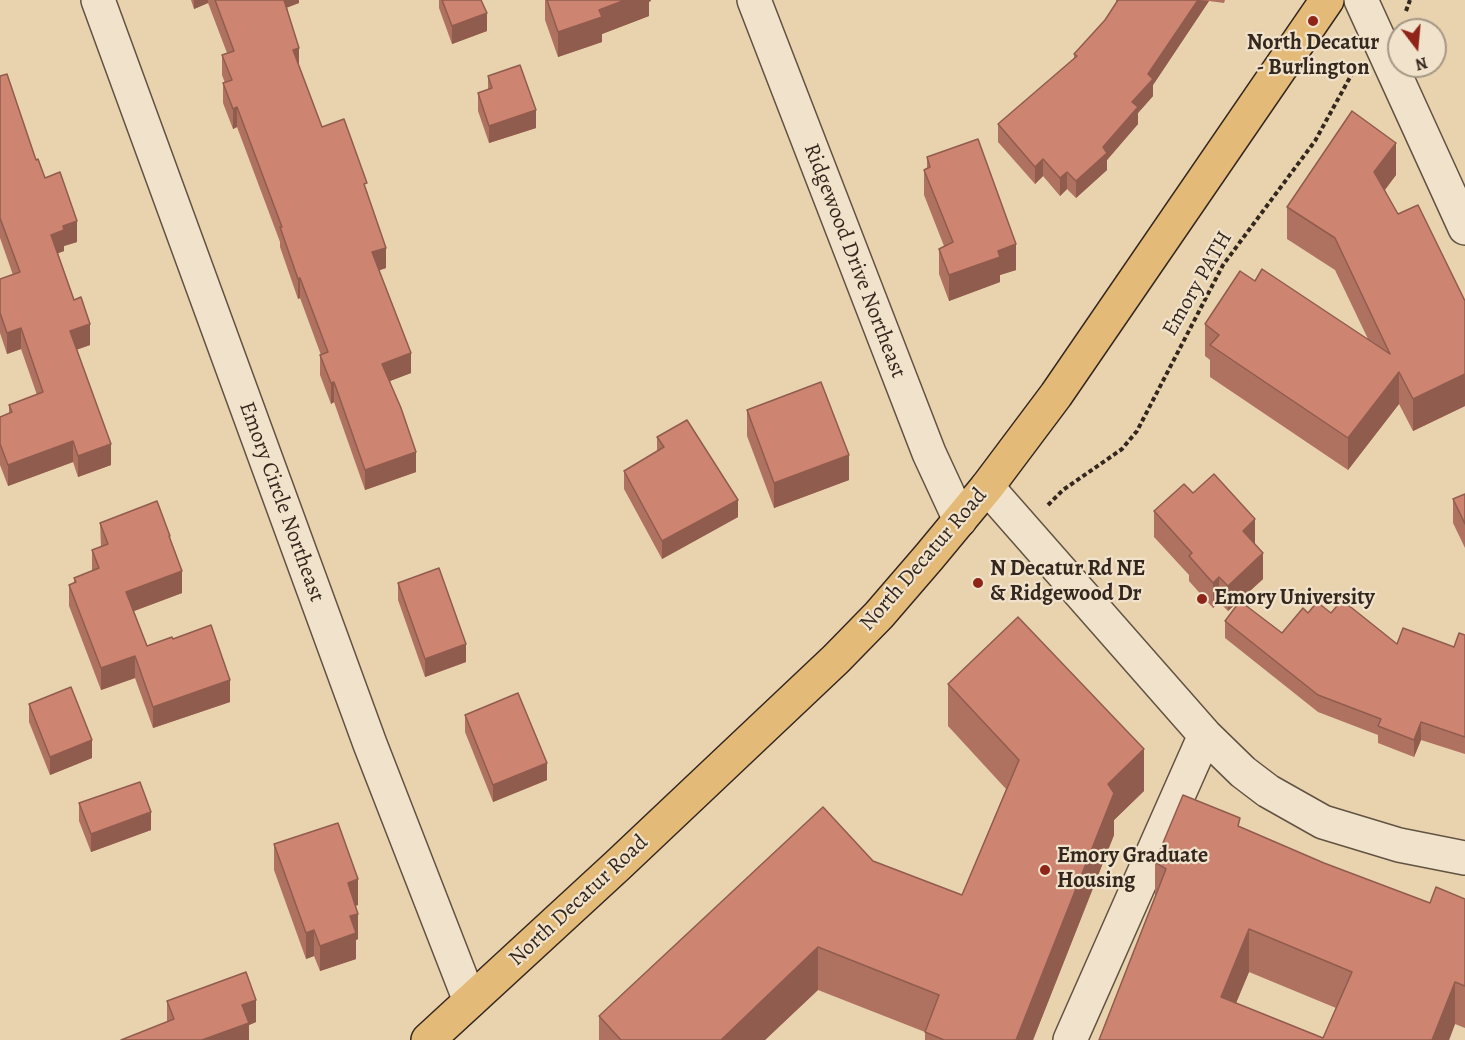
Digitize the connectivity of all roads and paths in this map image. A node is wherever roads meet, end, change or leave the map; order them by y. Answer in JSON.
{"nodes":[{"id":1,"x":98,"y":0,"type":"edge"},
{"id":2,"x":754,"y":0,"type":"edge"},
{"id":3,"x":1327,"y":0,"type":"edge"},
{"id":4,"x":1361,"y":0,"type":"edge"},
{"id":5,"x":1410,"y":0,"type":"edge"},
{"id":6,"x":1403,"y":18,"type":"dead end"},
{"id":7,"x":1355,"y":68,"type":"dead end"},
{"id":8,"x":1465,"y":228,"type":"edge"},
{"id":9,"x":987,"y":487,"type":"junction"},
{"id":10,"x":1046,"y":507,"type":"dead end"},
{"id":11,"x":960,"y":520,"type":"junction"},
{"id":12,"x":1205,"y":735,"type":"junction"},
{"id":13,"x":1465,"y":858,"type":"edge"},
{"id":14,"x":470,"y":1001,"type":"junction"},
{"id":15,"x":428,"y":1040,"type":"edge"},
{"id":16,"x":1070,"y":1040,"type":"edge"}],
"edges":[{"from":1,"to":14,"type":"street","name":"Emory Circle Northeast"},
{"from":2,"to":11,"type":"street","name":"Ridgewood Drive Northeast"},
{"from":3,"to":9,"type":"main road","name":"North Decatur Road"},
{"from":4,"to":8,"type":"street"},
{"from":5,"to":6,"type":"path"},
{"from":7,"to":10,"type":"path","name":"Emory PATH"},
{"from":9,"to":11,"type":"main road","name":"North Decatur Road"},
{"from":9,"to":12,"type":"street"},
{"from":11,"to":14,"type":"main road","name":"North Decatur Road"},
{"from":12,"to":13,"type":"street"},
{"from":12,"to":16,"type":"street"},
{"from":14,"to":15,"type":"main road","name":"North Decatur Road"}]}
